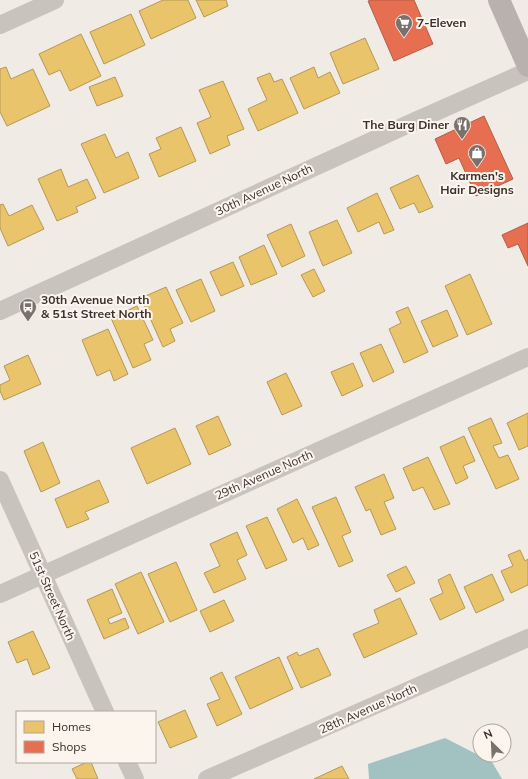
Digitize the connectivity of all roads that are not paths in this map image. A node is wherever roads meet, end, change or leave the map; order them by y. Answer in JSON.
{"nodes":[{"id":1,"x":55,"y":0,"type":"edge"},
{"id":2,"x":499,"y":0,"type":"edge"},
{"id":3,"x":0,"y":25,"type":"edge"},
{"id":4,"x":528,"y":66,"type":"edge"},
{"id":5,"x":528,"y":71,"type":"edge"},
{"id":6,"x":0,"y":311,"type":"edge"},
{"id":7,"x":528,"y":357,"type":"edge"},
{"id":8,"x":0,"y":480,"type":"edge"},
{"id":9,"x":43,"y":575,"type":"junction"},
{"id":10,"x":0,"y":594,"type":"edge"},
{"id":11,"x":528,"y":638,"type":"edge"},
{"id":12,"x":105,"y":711,"type":"edge"},
{"id":13,"x":127,"y":763,"type":"edge"},
{"id":14,"x":135,"y":779,"type":"edge"},
{"id":15,"x":207,"y":779,"type":"edge"}],
"edges":[{"from":1,"to":3,"type":"street"},
{"from":2,"to":4,"type":"main road"},
{"from":5,"to":6,"type":"street","name":"30th Avenue North"},
{"from":7,"to":9,"type":"street","name":"29th Avenue North"},
{"from":8,"to":9,"type":"street","name":"51st Street North"},
{"from":9,"to":10,"type":"street","name":"29th Avenue North"},
{"from":9,"to":12,"type":"street","name":"51st Street North"},
{"from":11,"to":15,"type":"street","name":"28th Avenue North"},
{"from":13,"to":14,"type":"street"}]}
